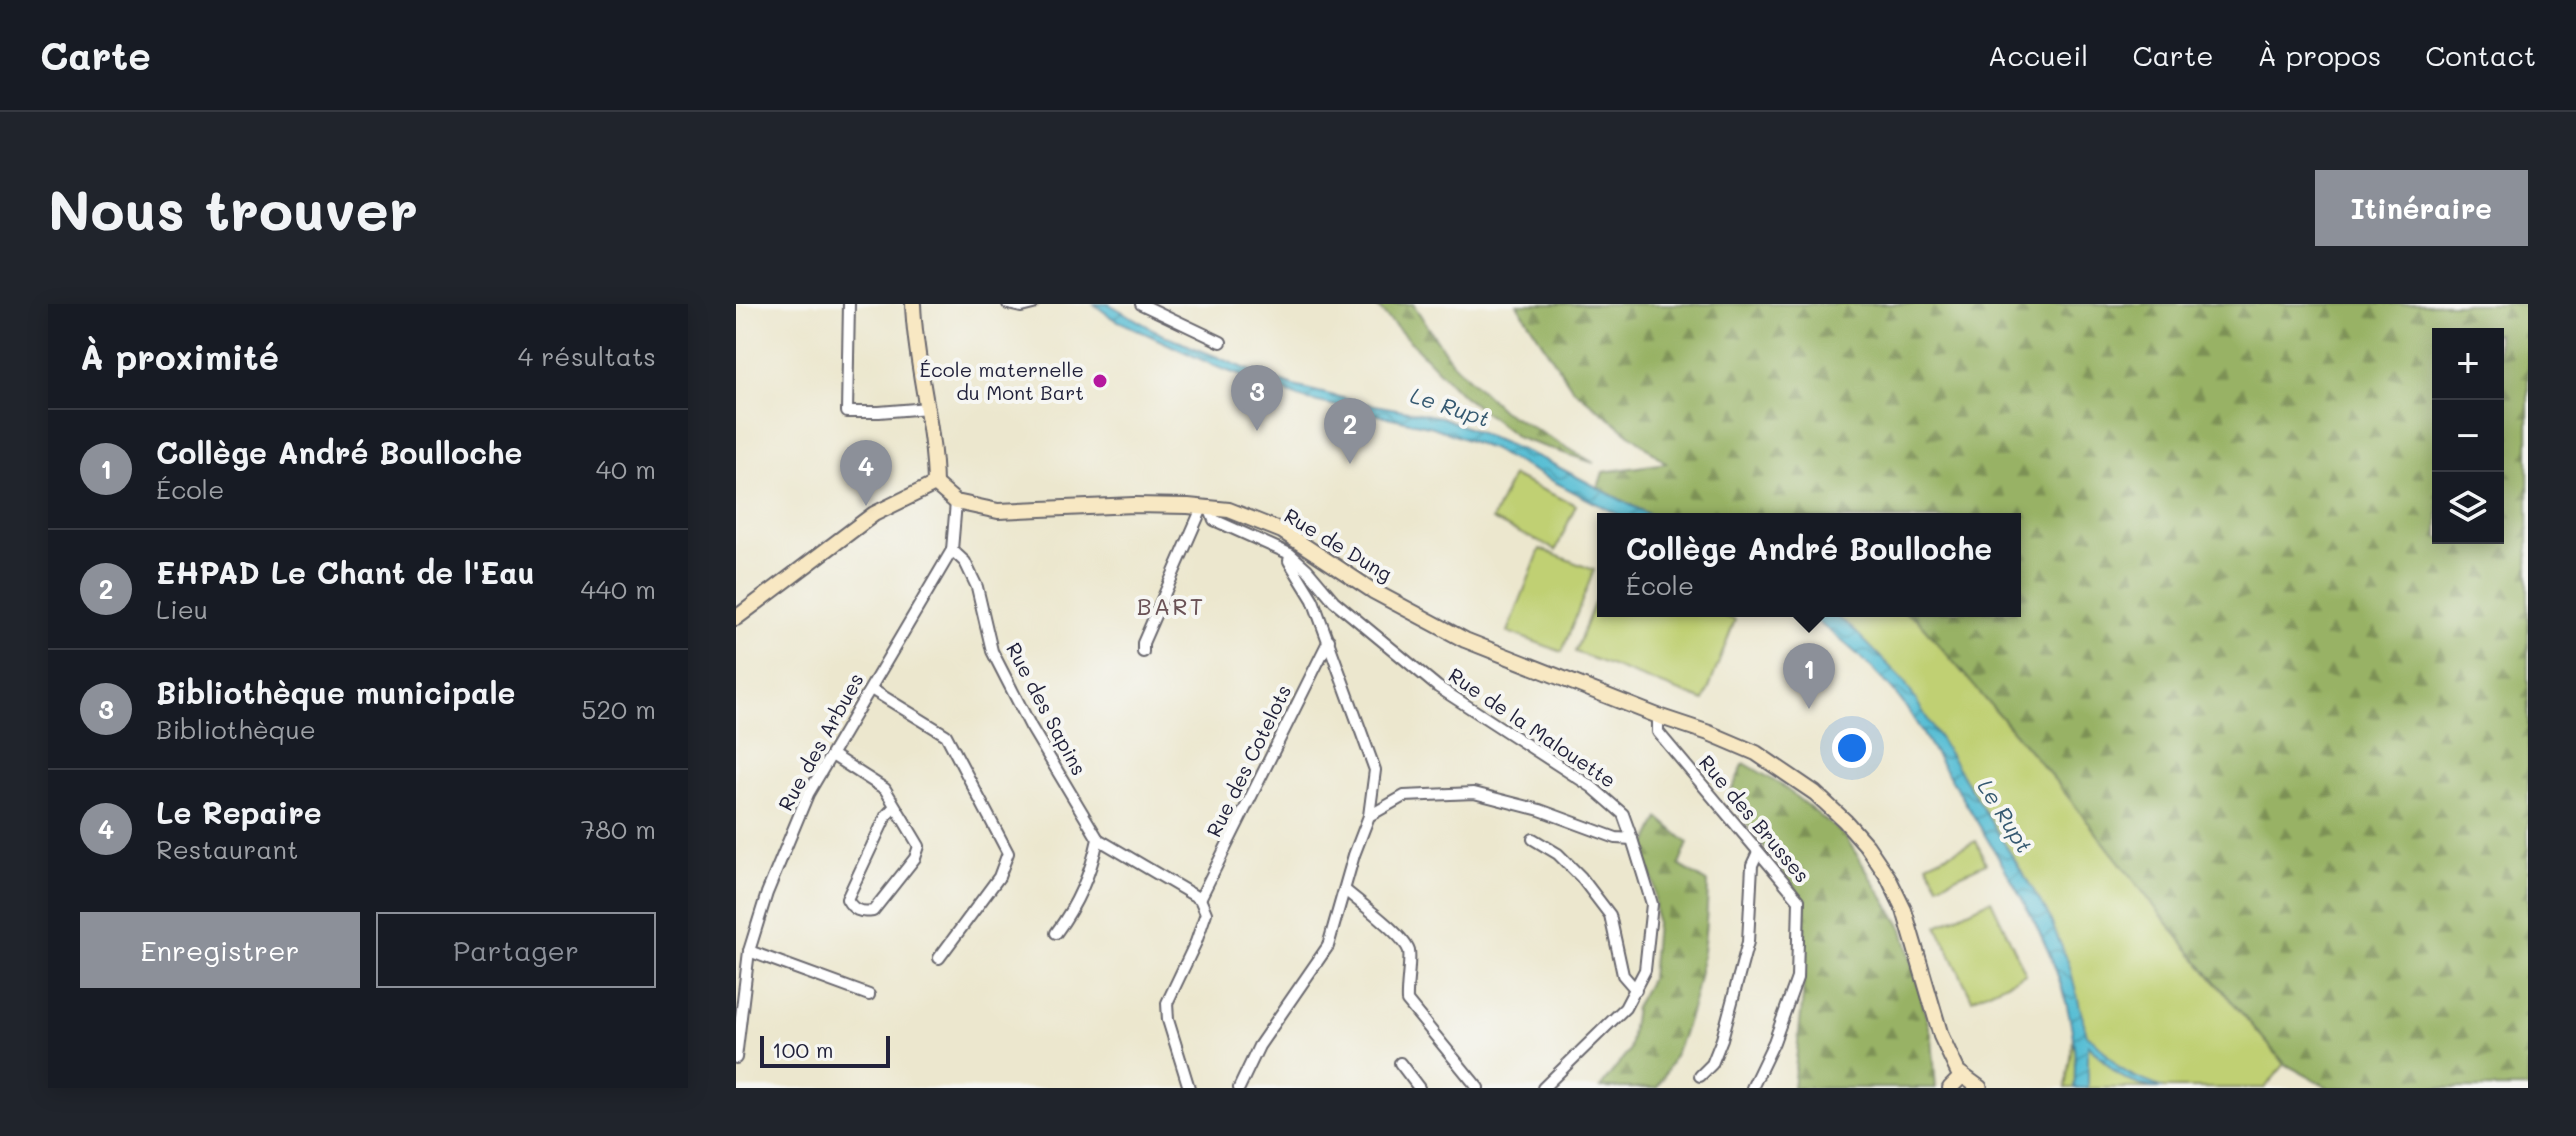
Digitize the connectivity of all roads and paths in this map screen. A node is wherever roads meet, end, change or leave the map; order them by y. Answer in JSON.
{"nodes":[{"id":1,"x":849,"y":304,"type":"edge"},
{"id":2,"x":913,"y":304,"type":"edge"},
{"id":3,"x":1008,"y":304,"type":"edge"},
{"id":4,"x":1033,"y":304,"type":"edge"},
{"id":5,"x":1141,"y":304,"type":"edge"},
{"id":6,"x":1221,"y":342,"type":"dead end"},
{"id":7,"x":928,"y":408,"type":"junction"},
{"id":8,"x":935,"y":484,"type":"junction"},
{"id":9,"x":956,"y":502,"type":"junction"},
{"id":10,"x":1206,"y":509,"type":"junction"},
{"id":11,"x":952,"y":550,"type":"junction"},
{"id":12,"x":1290,"y":554,"type":"junction"},
{"id":13,"x":736,"y":618,"type":"edge"},
{"id":14,"x":1329,"y":640,"type":"junction"},
{"id":15,"x":1143,"y":652,"type":"dead end"},
{"id":16,"x":871,"y":689,"type":"junction"},
{"id":17,"x":1658,"y":716,"type":"junction"},
{"id":18,"x":832,"y":755,"type":"junction"},
{"id":19,"x":895,"y":806,"type":"junction"},
{"id":20,"x":1369,"y":816,"type":"junction"},
{"id":21,"x":1098,"y":839,"type":"junction"},
{"id":22,"x":1533,"y":839,"type":"dead end"},
{"id":23,"x":1632,"y":839,"type":"junction"},
{"id":24,"x":1758,"y":852,"type":"junction"},
{"id":25,"x":1345,"y":890,"type":"junction"},
{"id":26,"x":1200,"y":899,"type":"junction"},
{"id":27,"x":1056,"y":933,"type":"dead end"},
{"id":28,"x":749,"y":951,"type":"junction"},
{"id":29,"x":939,"y":958,"type":"dead end"},
{"id":30,"x":1636,"y":990,"type":"junction"},
{"id":31,"x":740,"y":994,"type":"edge"},
{"id":32,"x":869,"y":995,"type":"dead end"},
{"id":33,"x":736,"y":1058,"type":"edge"},
{"id":34,"x":1400,"y":1063,"type":"dead end"},
{"id":35,"x":1700,"y":1076,"type":"dead end"},
{"id":36,"x":1964,"y":1083,"type":"edge"},
{"id":37,"x":1189,"y":1088,"type":"edge"},
{"id":38,"x":1239,"y":1088,"type":"edge"},
{"id":39,"x":1419,"y":1088,"type":"edge"},
{"id":40,"x":1478,"y":1088,"type":"edge"},
{"id":41,"x":1543,"y":1088,"type":"edge"},
{"id":42,"x":1752,"y":1088,"type":"edge"},
{"id":43,"x":1950,"y":1088,"type":"edge"},
{"id":44,"x":1980,"y":1088,"type":"edge"}],
"edges":[{"from":1,"to":7,"type":"street"},
{"from":2,"to":7,"type":"main road"},
{"from":3,"to":4,"type":"street"},
{"from":5,"to":6,"type":"street"},
{"from":7,"to":8,"type":"main road"},
{"from":8,"to":9,"type":"main road","name":"Rue de Dung"},
{"from":8,"to":13,"type":"main road"},
{"from":9,"to":10,"type":"main road","name":"Rue de Dung"},
{"from":9,"to":11,"type":"street","name":"Rue des Arbues"},
{"from":10,"to":12,"type":"street","name":"Rue de la Malouette"},
{"from":10,"to":15,"type":"street"},
{"from":10,"to":17,"type":"main road","name":"Rue de Dung"},
{"from":11,"to":16,"type":"street","name":"Rue des Arbues"},
{"from":11,"to":21,"type":"street","name":"Rue des Sapins"},
{"from":12,"to":14,"type":"street"},
{"from":12,"to":23,"type":"street","name":"Rue de la Malouette"},
{"from":14,"to":20,"type":"street"},
{"from":14,"to":26,"type":"street","name":"Rue des Cotelots"},
{"from":16,"to":18,"type":"street","name":"Rue des Arbues"},
{"from":16,"to":29,"type":"street"},
{"from":17,"to":24,"type":"street","name":"Rue des Brusses"},
{"from":17,"to":36,"type":"main road","name":"Rue de Dung"},
{"from":18,"to":19,"type":"street"},
{"from":18,"to":28,"type":"street","name":"Rue des Arbues"},
{"from":19,"to":19,"type":"street"},
{"from":20,"to":23,"type":"street"},
{"from":20,"to":25,"type":"street"},
{"from":21,"to":26,"type":"street","name":"Rue des Sapins"},
{"from":21,"to":27,"type":"street"},
{"from":22,"to":30,"type":"street"},
{"from":23,"to":30,"type":"street","name":"Rue de la Malouette"},
{"from":24,"to":35,"type":"street"},
{"from":24,"to":42,"type":"street","name":"Rue des Brusses"},
{"from":25,"to":38,"type":"street"},
{"from":25,"to":40,"type":"street"},
{"from":26,"to":37,"type":"street"},
{"from":28,"to":31,"type":"street","name":"Rue des Arbues"},
{"from":28,"to":32,"type":"street"},
{"from":30,"to":41,"type":"street"},
{"from":31,"to":33,"type":"street","name":"Rue des Arbues"},
{"from":34,"to":39,"type":"street"},
{"from":36,"to":43,"type":"main road"},
{"from":36,"to":44,"type":"main road"}]}
